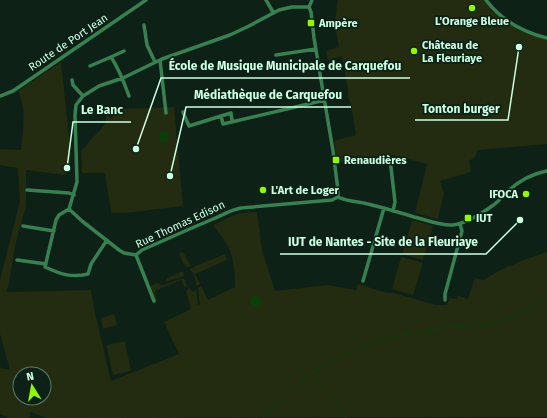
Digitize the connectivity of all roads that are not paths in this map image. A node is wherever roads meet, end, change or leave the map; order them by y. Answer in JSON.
{"nodes":[{"id":1,"x":146,"y":0,"type":"edge"},
{"id":2,"x":266,"y":0,"type":"edge"},
{"id":3,"x":312,"y":0,"type":"edge"},
{"id":4,"x":486,"y":0,"type":"edge"},
{"id":5,"x":309,"y":7,"type":"junction"},
{"id":6,"x":273,"y":12,"type":"junction"},
{"id":7,"x":144,"y":26,"type":"dead end"},
{"id":8,"x":547,"y":38,"type":"edge"},
{"id":9,"x":316,"y":49,"type":"junction"},
{"id":10,"x":124,"y":52,"type":"dead end"},
{"id":11,"x":276,"y":55,"type":"dead end"},
{"id":12,"x":111,"y":57,"type":"junction"},
{"id":13,"x":160,"y":60,"type":"junction"},
{"id":14,"x":155,"y":62,"type":"junction"},
{"id":15,"x":90,"y":66,"type":"dead end"},
{"id":16,"x":123,"y":78,"type":"junction"},
{"id":17,"x":72,"y":80,"type":"dead end"},
{"id":18,"x":0,"y":96,"type":"edge"},
{"id":19,"x":83,"y":96,"type":"junction"},
{"id":20,"x":129,"y":96,"type":"dead end"},
{"id":21,"x":325,"y":100,"type":"junction"},
{"id":22,"x":183,"y":112,"type":"dead end"},
{"id":23,"x":166,"y":113,"type":"dead end"},
{"id":24,"x":221,"y":116,"type":"junction"},
{"id":25,"x":232,"y":121,"type":"junction"},
{"id":26,"x":390,"y":159,"type":"dead end"},
{"id":27,"x":547,"y":170,"type":"edge"},
{"id":28,"x":27,"y":190,"type":"dead end"},
{"id":29,"x":74,"y":195,"type":"junction"},
{"id":30,"x":338,"y":197,"type":"junction"},
{"id":31,"x":384,"y":208,"type":"junction"},
{"id":32,"x":69,"y":209,"type":"junction"},
{"id":33,"x":393,"y":211,"type":"junction"},
{"id":34,"x":460,"y":224,"type":"junction"},
{"id":35,"x":23,"y":226,"type":"dead end"},
{"id":36,"x":54,"y":231,"type":"junction"},
{"id":37,"x":106,"y":240,"type":"junction"},
{"id":38,"x":136,"y":255,"type":"junction"},
{"id":39,"x":17,"y":260,"type":"dead end"},
{"id":40,"x":46,"y":264,"type":"junction"},
{"id":41,"x":363,"y":281,"type":"dead end"},
{"id":42,"x":445,"y":300,"type":"dead end"},
{"id":43,"x":154,"y":301,"type":"dead end"}],
"edges":[{"from":1,"to":18,"type":"street","name":"Route de Port Jean"},
{"from":2,"to":6,"type":"street"},
{"from":3,"to":5,"type":"street"},
{"from":4,"to":8,"type":"street"},
{"from":5,"to":6,"type":"street"},
{"from":5,"to":9,"type":"street"},
{"from":6,"to":13,"type":"street"},
{"from":7,"to":14,"type":"street"},
{"from":9,"to":11,"type":"street"},
{"from":9,"to":21,"type":"street"},
{"from":10,"to":12,"type":"street"},
{"from":12,"to":15,"type":"street"},
{"from":12,"to":16,"type":"street"},
{"from":13,"to":14,"type":"street"},
{"from":13,"to":23,"type":"street"},
{"from":14,"to":16,"type":"street"},
{"from":16,"to":19,"type":"street"},
{"from":16,"to":20,"type":"street"},
{"from":17,"to":19,"type":"street"},
{"from":19,"to":29,"type":"street"},
{"from":21,"to":25,"type":"street"},
{"from":21,"to":30,"type":"street"},
{"from":22,"to":24,"type":"street"},
{"from":24,"to":25,"type":"street"},
{"from":24,"to":25,"type":"street"},
{"from":26,"to":33,"type":"street"},
{"from":27,"to":34,"type":"street"},
{"from":28,"to":29,"type":"street"},
{"from":29,"to":32,"type":"street"},
{"from":30,"to":31,"type":"street"},
{"from":30,"to":38,"type":"street","name":"Rue Thomas Edison"},
{"from":31,"to":33,"type":"street"},
{"from":31,"to":41,"type":"street"},
{"from":32,"to":36,"type":"street"},
{"from":32,"to":37,"type":"street","name":"Rue Thomas Edison"},
{"from":33,"to":34,"type":"street"},
{"from":34,"to":42,"type":"street"},
{"from":35,"to":36,"type":"street"},
{"from":36,"to":40,"type":"street"},
{"from":37,"to":38,"type":"street","name":"Rue Thomas Edison"},
{"from":37,"to":40,"type":"street"},
{"from":38,"to":43,"type":"street"},
{"from":39,"to":40,"type":"street"}]}
